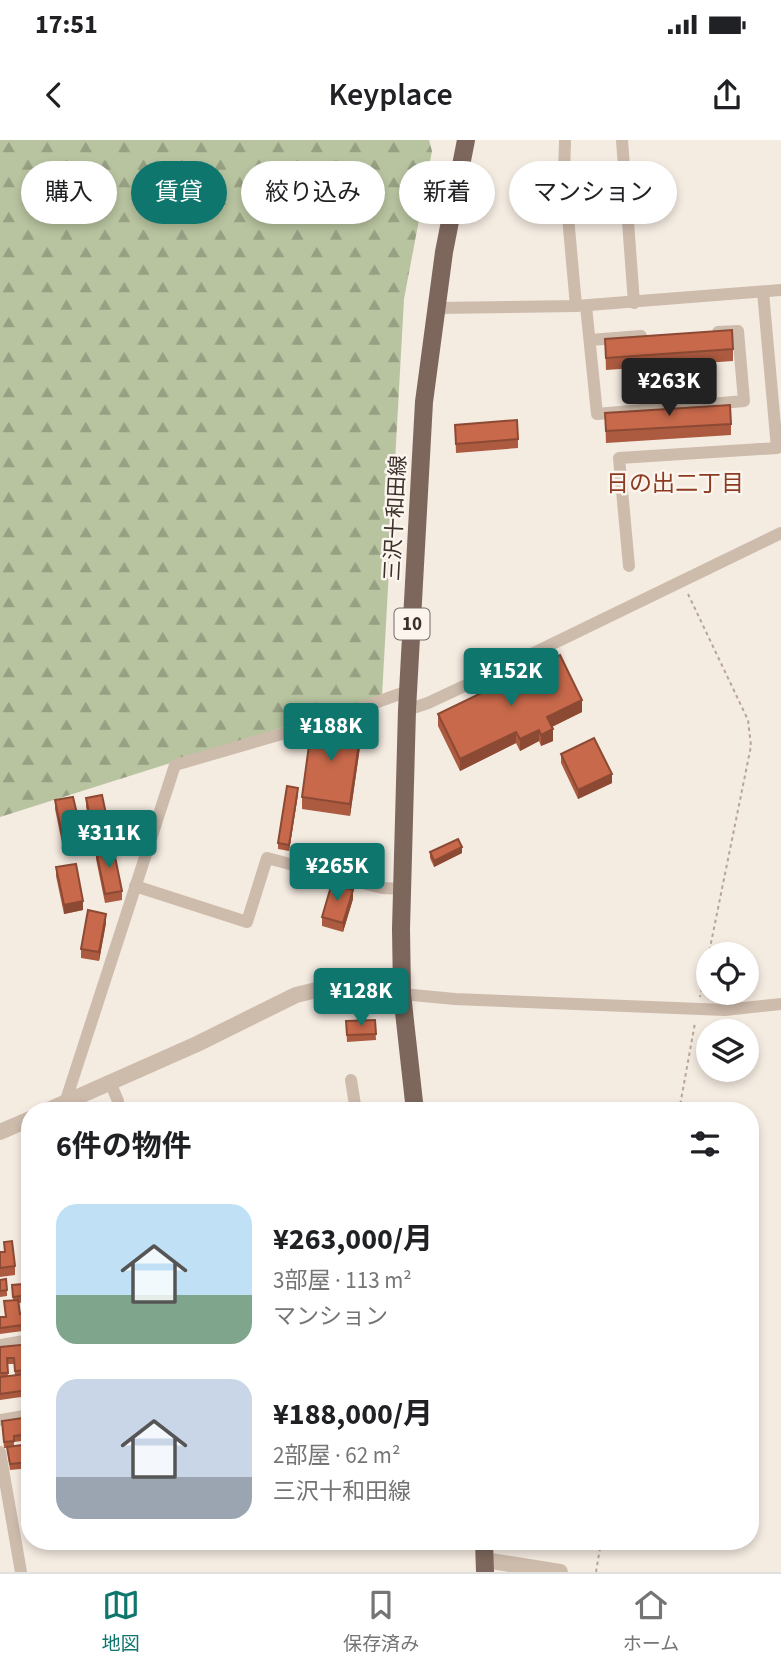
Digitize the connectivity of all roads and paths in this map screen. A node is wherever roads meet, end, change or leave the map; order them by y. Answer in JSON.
{"nodes":[{"id":1,"x":466,"y":140,"type":"edge"},
{"id":2,"x":622,"y":140,"type":"edge"},
{"id":3,"x":565,"y":142,"type":"dead end"},
{"id":4,"x":781,"y":290,"type":"edge"},
{"id":5,"x":763,"y":292,"type":"junction"},
{"id":6,"x":634,"y":303,"type":"junction"},
{"id":7,"x":581,"y":306,"type":"junction"},
{"id":8,"x":436,"y":308,"type":"junction"},
{"id":9,"x":711,"y":332,"type":"edge"},
{"id":10,"x":657,"y":335,"type":"edge"},
{"id":11,"x":590,"y":340,"type":"junction"},
{"id":12,"x":781,"y":533,"type":"edge"},
{"id":13,"x":629,"y":566,"type":"dead end"},
{"id":14,"x":682,"y":582,"type":"junction"},
{"id":15,"x":408,"y":691,"type":"junction"},
{"id":16,"x":407,"y":710,"type":"junction"},
{"id":17,"x":135,"y":886,"type":"junction"},
{"id":18,"x":402,"y":889,"type":"junction"},
{"id":19,"x":402,"y":994,"type":"junction"},
{"id":20,"x":781,"y":1004,"type":"edge"},
{"id":21,"x":697,"y":1009,"type":"junction"},
{"id":22,"x":352,"y":1080,"type":"dead end"},
{"id":23,"x":110,"y":1082,"type":"junction"},
{"id":24,"x":65,"y":1102,"type":"edge"},
{"id":25,"x":67,"y":1102,"type":"edge"},
{"id":26,"x":118,"y":1102,"type":"edge"},
{"id":27,"x":355,"y":1102,"type":"edge"},
{"id":28,"x":414,"y":1102,"type":"edge"},
{"id":29,"x":681,"y":1102,"type":"edge"},
{"id":30,"x":21,"y":1123,"type":"edge"},
{"id":31,"x":0,"y":1132,"type":"edge"},
{"id":32,"x":21,"y":1342,"type":"edge"},
{"id":33,"x":0,"y":1345,"type":"edge"},
{"id":34,"x":21,"y":1416,"type":"edge"},
{"id":35,"x":0,"y":1420,"type":"edge"},
{"id":36,"x":0,"y":1452,"type":"edge"},
{"id":37,"x":600,"y":1550,"type":"edge"},
{"id":38,"x":485,"y":1558,"type":"edge"},
{"id":39,"x":21,"y":1572,"type":"edge"},
{"id":40,"x":559,"y":1572,"type":"edge"},
{"id":41,"x":596,"y":1572,"type":"edge"}],
"edges":[{"from":1,"to":8,"type":"main road","name":"三沢十和田線","number":"10"},
{"from":2,"to":6,"type":"street"},
{"from":3,"to":7,"type":"street"},
{"from":4,"to":5,"type":"street"},
{"from":5,"to":6,"type":"street"},
{"from":5,"to":13,"type":"street"},
{"from":6,"to":7,"type":"street"},
{"from":7,"to":8,"type":"street"},
{"from":7,"to":11,"type":"street"},
{"from":8,"to":15,"type":"main road","name":"三沢十和田線","number":"10"},
{"from":9,"to":11,"type":"street"},
{"from":10,"to":11,"type":"street"},
{"from":12,"to":14,"type":"street"},
{"from":14,"to":16,"type":"street"},
{"from":14,"to":21,"type":"path"},
{"from":15,"to":16,"type":"main road","name":"三沢十和田線","number":"10"},
{"from":15,"to":17,"type":"street"},
{"from":16,"to":18,"type":"main road","name":"三沢十和田線","number":"10"},
{"from":17,"to":18,"type":"street"},
{"from":17,"to":24,"type":"street"},
{"from":18,"to":19,"type":"main road","name":"三沢十和田線","number":"10"},
{"from":19,"to":21,"type":"street"},
{"from":19,"to":23,"type":"street"},
{"from":19,"to":28,"type":"main road","name":"三沢十和田線","number":"10"},
{"from":20,"to":21,"type":"street"},
{"from":21,"to":29,"type":"path"},
{"from":22,"to":27,"type":"street"},
{"from":23,"to":25,"type":"street"},
{"from":23,"to":26,"type":"street"},
{"from":30,"to":31,"type":"street"},
{"from":32,"to":33,"type":"street"},
{"from":34,"to":35,"type":"street"},
{"from":36,"to":39,"type":"street"},
{"from":37,"to":41,"type":"path"},
{"from":38,"to":40,"type":"street"}]}
